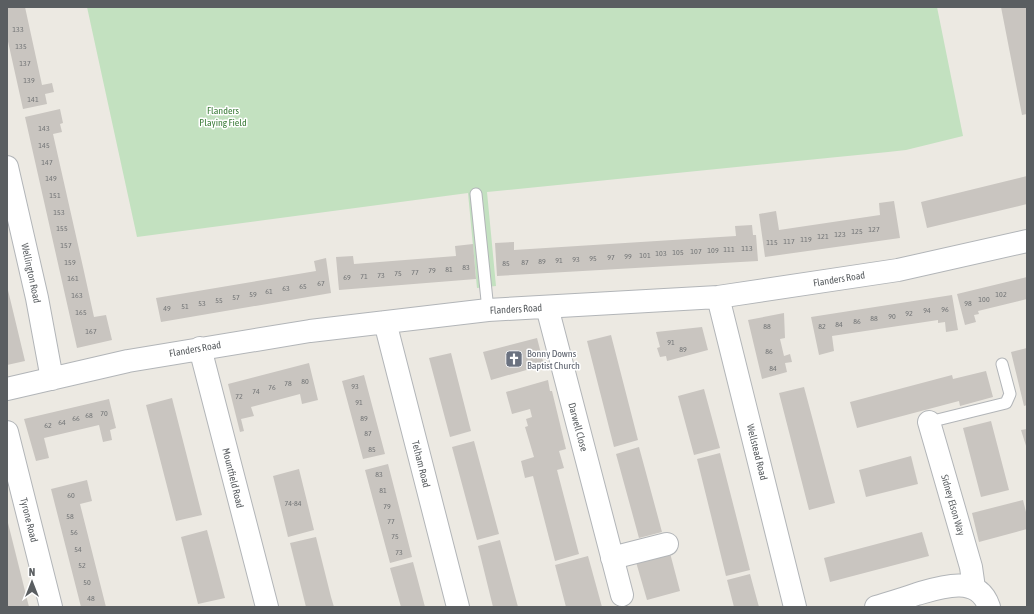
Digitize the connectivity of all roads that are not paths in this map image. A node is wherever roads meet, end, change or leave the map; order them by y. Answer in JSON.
{"nodes":[{"id":1,"x":7,"y":167,"type":"edge"},
{"id":2,"x":476,"y":194,"type":"dead end"},
{"id":3,"x":1027,"y":241,"type":"edge"},
{"id":4,"x":718,"y":297,"type":"junction"},
{"id":5,"x":547,"y":307,"type":"junction"},
{"id":6,"x":488,"y":310,"type":"junction"},
{"id":7,"x":385,"y":322,"type":"junction"},
{"id":8,"x":200,"y":348,"type":"junction"},
{"id":9,"x":1002,"y":364,"type":"dead end"},
{"id":10,"x":52,"y":379,"type":"junction"},
{"id":11,"x":7,"y":389,"type":"edge"},
{"id":12,"x":929,"y":422,"type":"joint"},
{"id":13,"x":7,"y":432,"type":"edge"},
{"id":14,"x":667,"y":544,"type":"dead end"},
{"id":15,"x":611,"y":552,"type":"junction"},
{"id":16,"x":974,"y":588,"type":"junction"},
{"id":17,"x":622,"y":595,"type":"dead end"},
{"id":18,"x":51,"y":607,"type":"edge"},
{"id":19,"x":267,"y":607,"type":"edge"},
{"id":20,"x":458,"y":607,"type":"edge"},
{"id":21,"x":795,"y":607,"type":"edge"},
{"id":22,"x":876,"y":607,"type":"edge"},
{"id":23,"x":988,"y":607,"type":"edge"}],
"edges":[{"from":1,"to":10,"type":"street","name":"Wellington Road"},
{"from":2,"to":6,"type":"lane"},
{"from":3,"to":4,"type":"street","name":"Flanders Road"},
{"from":4,"to":5,"type":"street","name":"Flanders Road"},
{"from":4,"to":21,"type":"street","name":"Wellstead Road"},
{"from":5,"to":6,"type":"street","name":"Flanders Road"},
{"from":5,"to":15,"type":"street","name":"Darwell Close"},
{"from":6,"to":7,"type":"street","name":"Flanders Road"},
{"from":7,"to":8,"type":"street","name":"Flanders Road"},
{"from":7,"to":20,"type":"street","name":"Telham Road"},
{"from":8,"to":10,"type":"street","name":"Flanders Road"},
{"from":8,"to":19,"type":"street","name":"Mountfield Road"},
{"from":9,"to":12,"type":"lane"},
{"from":10,"to":11,"type":"street","name":"Flanders Road"},
{"from":12,"to":16,"type":"street","name":"Sidney Elson Way"},
{"from":13,"to":18,"type":"street","name":"Tyrone Road"},
{"from":14,"to":15,"type":"street"},
{"from":15,"to":17,"type":"street","name":"Darwell Close"},
{"from":16,"to":22,"type":"street"},
{"from":16,"to":23,"type":"street"}]}
